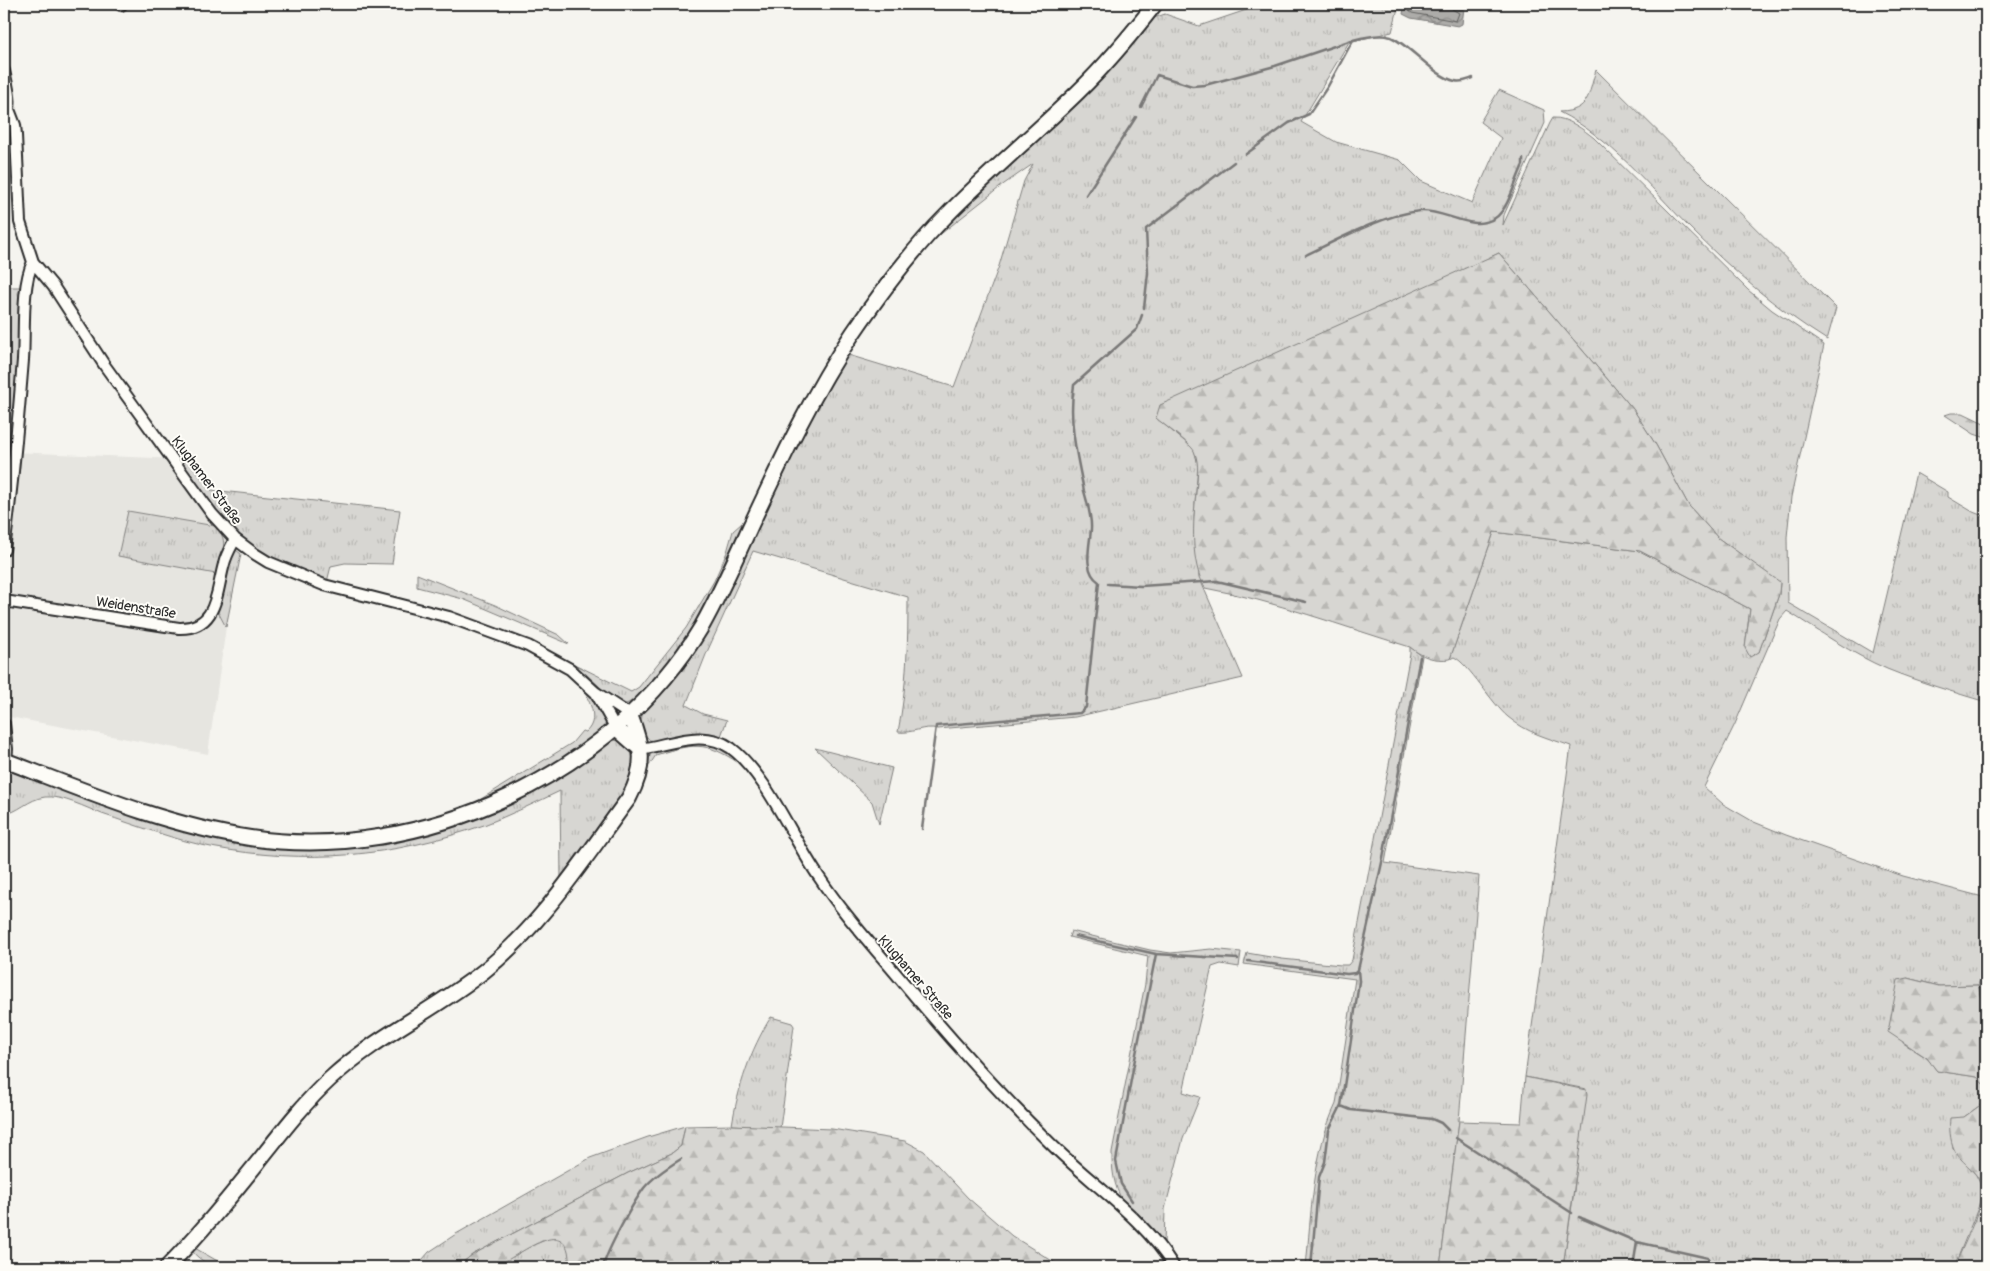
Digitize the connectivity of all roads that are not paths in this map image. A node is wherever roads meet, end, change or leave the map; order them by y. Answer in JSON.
{"nodes":[{"id":1,"x":1156,"y":4,"type":"edge"},
{"id":2,"x":4,"y":71,"type":"edge"},
{"id":3,"x":10,"y":112,"type":"junction"},
{"id":4,"x":4,"y":124,"type":"edge"},
{"id":5,"x":33,"y":262,"type":"junction"},
{"id":6,"x":235,"y":539,"type":"junction"},
{"id":7,"x":4,"y":550,"type":"edge"},
{"id":8,"x":4,"y":601,"type":"edge"},
{"id":9,"x":595,"y":692,"type":"junction"},
{"id":10,"x":630,"y":715,"type":"junction"},
{"id":11,"x":4,"y":724,"type":"edge"},
{"id":12,"x":615,"y":727,"type":"junction"},
{"id":13,"x":640,"y":749,"type":"junction"},
{"id":14,"x":5,"y":760,"type":"edge"},
{"id":15,"x":167,"y":1267,"type":"edge"},
{"id":16,"x":1174,"y":1267,"type":"edge"}],
"edges":[{"from":1,"to":10,"type":"main road"},
{"from":2,"to":3,"type":"street"},
{"from":3,"to":4,"type":"street"},
{"from":3,"to":5,"type":"street"},
{"from":5,"to":6,"type":"street","name":"Klughamer Straße"},
{"from":5,"to":7,"type":"street"},
{"from":6,"to":8,"type":"street","name":"Weidenstraße"},
{"from":6,"to":9,"type":"street","name":"Klughamer Straße"},
{"from":9,"to":10,"type":"street","name":"Klughamer Straße"},
{"from":9,"to":12,"type":"street","name":"Klughamer Straße"},
{"from":10,"to":12,"type":"main road"},
{"from":10,"to":13,"type":"main road"},
{"from":11,"to":14,"type":"street"},
{"from":12,"to":13,"type":"main road"},
{"from":12,"to":14,"type":"main road"},
{"from":13,"to":15,"type":"main road"},
{"from":13,"to":16,"type":"street","name":"Klughamer Straße"}]}
